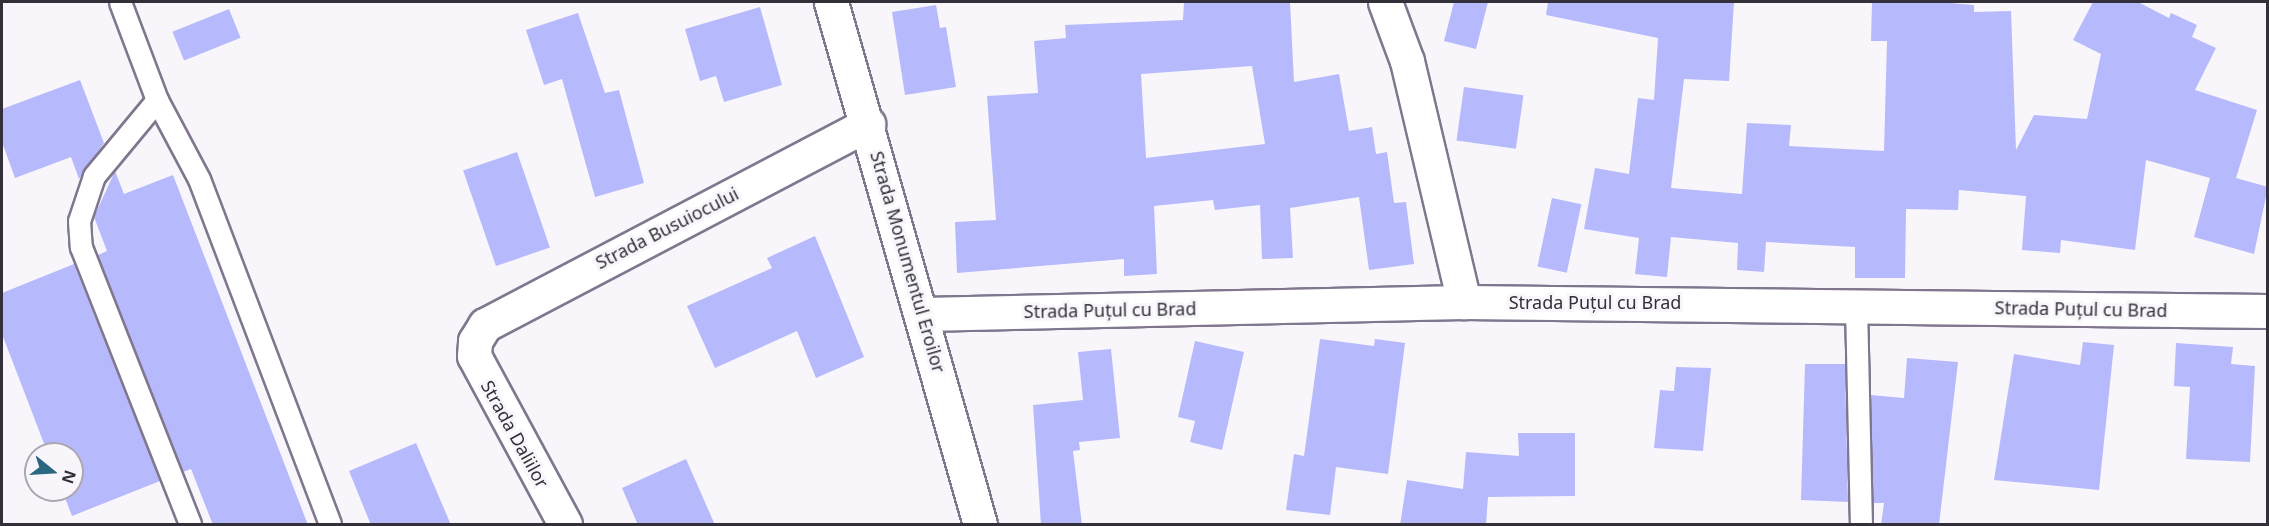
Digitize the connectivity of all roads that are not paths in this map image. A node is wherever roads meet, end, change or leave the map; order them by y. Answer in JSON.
{"nodes":[{"id":1,"x":120,"y":2,"type":"edge"},
{"id":2,"x":831,"y":2,"type":"edge"},
{"id":3,"x":1385,"y":2,"type":"edge"},
{"id":4,"x":157,"y":100,"type":"junction"},
{"id":5,"x":868,"y":124,"type":"junction"},
{"id":6,"x":1464,"y":302,"type":"junction"},
{"id":7,"x":1856,"y":306,"type":"junction"},
{"id":8,"x":2268,"y":311,"type":"edge"},
{"id":9,"x":924,"y":314,"type":"junction"},
{"id":10,"x":475,"y":341,"type":"joint"},
{"id":11,"x":190,"y":525,"type":"edge"},
{"id":12,"x":330,"y":525,"type":"edge"},
{"id":13,"x":565,"y":525,"type":"edge"},
{"id":14,"x":980,"y":525,"type":"edge"},
{"id":15,"x":1861,"y":525,"type":"edge"}],
"edges":[{"from":1,"to":4,"type":"lane"},
{"from":2,"to":5,"type":"street","name":"Strada Monumentul Eroilor"},
{"from":3,"to":6,"type":"street"},
{"from":4,"to":11,"type":"lane"},
{"from":4,"to":12,"type":"lane"},
{"from":5,"to":9,"type":"street","name":"Strada Monumentul Eroilor"},
{"from":5,"to":10,"type":"street","name":"Strada Busuiocului"},
{"from":6,"to":7,"type":"street","name":"Strada Puțul cu Brad"},
{"from":6,"to":9,"type":"street","name":"Strada Puțul cu Brad"},
{"from":7,"to":8,"type":"street","name":"Strada Puțul cu Brad"},
{"from":7,"to":15,"type":"lane"},
{"from":9,"to":14,"type":"street","name":"Strada Monumentul Eroilor"},
{"from":10,"to":13,"type":"street","name":"Strada Daliilor"}]}
